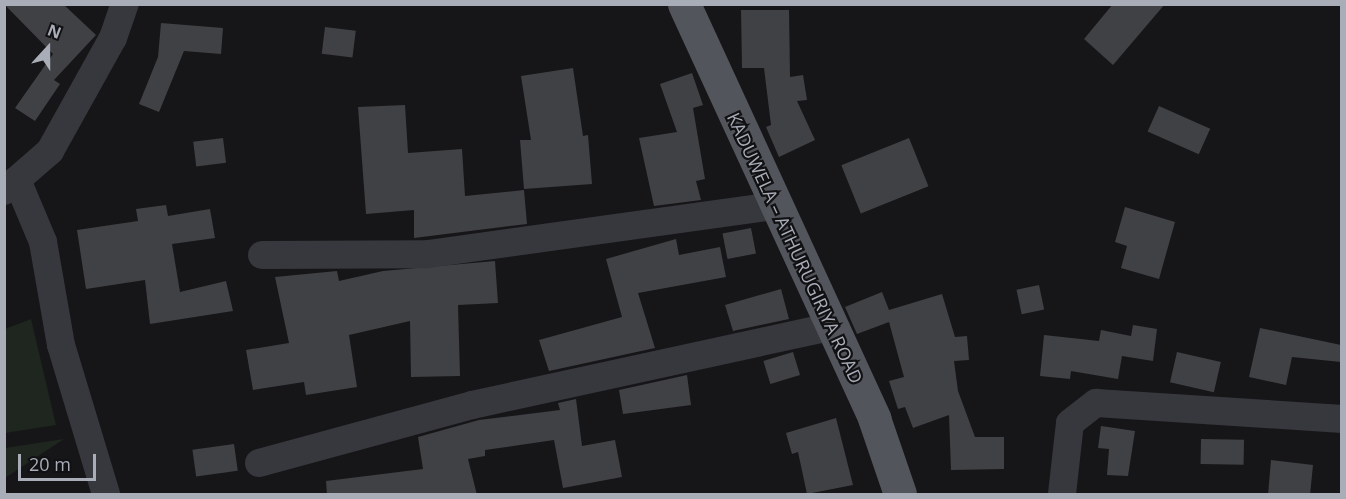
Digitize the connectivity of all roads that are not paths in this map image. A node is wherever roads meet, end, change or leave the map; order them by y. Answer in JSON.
{"nodes":[{"id":1,"x":125,"y":4,"type":"edge"},
{"id":2,"x":684,"y":4,"type":"edge"},
{"id":3,"x":11,"y":185,"type":"edge"},
{"id":4,"x":775,"y":206,"type":"junction"},
{"id":5,"x":262,"y":255,"type":"dead end"},
{"id":6,"x":829,"y":327,"type":"junction"},
{"id":7,"x":1341,"y":419,"type":"edge"},
{"id":8,"x":259,"y":463,"type":"dead end"},
{"id":9,"x":106,"y":495,"type":"edge"},
{"id":10,"x":900,"y":495,"type":"edge"},
{"id":11,"x":1062,"y":495,"type":"edge"}],
"edges":[{"from":1,"to":3,"type":"street"},
{"from":2,"to":4,"type":"main road","name":"KADUWELA – ATHURUGIRIYA ROAD"},
{"from":3,"to":9,"type":"street"},
{"from":4,"to":5,"type":"street"},
{"from":4,"to":6,"type":"main road","name":"KADUWELA – ATHURUGIRIYA ROAD"},
{"from":6,"to":8,"type":"street"},
{"from":6,"to":10,"type":"main road","name":"KADUWELA – ATHURUGIRIYA ROAD"},
{"from":7,"to":11,"type":"street"}]}
